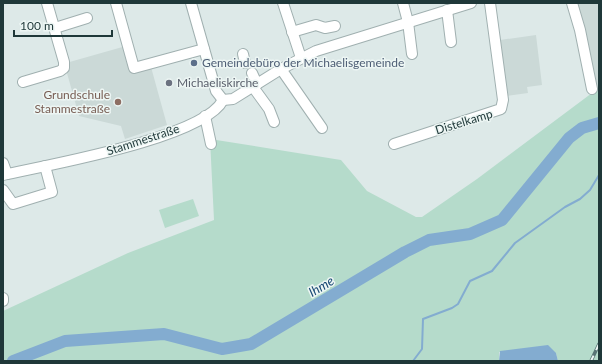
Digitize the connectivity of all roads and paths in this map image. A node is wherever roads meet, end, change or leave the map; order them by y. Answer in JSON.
{"nodes":[{"id":1,"x":47,"y":3,"type":"edge"},
{"id":2,"x":116,"y":3,"type":"edge"},
{"id":3,"x":191,"y":3,"type":"edge"},
{"id":4,"x":283,"y":3,"type":"edge"},
{"id":5,"x":403,"y":3,"type":"edge"},
{"id":6,"x":471,"y":3,"type":"edge"},
{"id":7,"x":490,"y":3,"type":"edge"},
{"id":8,"x":572,"y":3,"type":"edge"},
{"id":9,"x":447,"y":10,"type":"junction"},
{"id":10,"x":88,"y":18,"type":"dead end"},
{"id":11,"x":408,"y":22,"type":"junction"},
{"id":12,"x":335,"y":26,"type":"dead end"},
{"id":13,"x":55,"y":28,"type":"junction"},
{"id":14,"x":292,"y":32,"type":"junction"},
{"id":15,"x":451,"y":42,"type":"dead end"},
{"id":16,"x":204,"y":49,"type":"junction"},
{"id":17,"x":412,"y":54,"type":"dead end"},
{"id":18,"x":301,"y":58,"type":"junction"},
{"id":19,"x":281,"y":69,"type":"junction"},
{"id":20,"x":252,"y":73,"type":"dead end"},
{"id":21,"x":23,"y":82,"type":"dead end"},
{"id":22,"x":255,"y":86,"type":"junction"},
{"id":23,"x":592,"y":89,"type":"dead end"},
{"id":24,"x":223,"y":100,"type":"junction"},
{"id":25,"x":205,"y":116,"type":"junction"},
{"id":26,"x":274,"y":122,"type":"dead end"},
{"id":27,"x":322,"y":128,"type":"dead end"},
{"id":28,"x":211,"y":144,"type":"dead end"},
{"id":29,"x":394,"y":144,"type":"dead end"},
{"id":30,"x":3,"y":163,"type":"edge"},
{"id":31,"x":45,"y":166,"type":"junction"},
{"id":32,"x":5,"y":174,"type":"edge"},
{"id":33,"x":3,"y":190,"type":"edge"},
{"id":34,"x":3,"y":298,"type":"edge"},
{"id":35,"x":3,"y":301,"type":"edge"}],
"edges":[{"from":1,"to":13,"type":"street"},
{"from":2,"to":16,"type":"street"},
{"from":3,"to":16,"type":"street"},
{"from":4,"to":14,"type":"street"},
{"from":5,"to":11,"type":"street"},
{"from":6,"to":9,"type":"street","name":"Stammestraße"},
{"from":7,"to":29,"type":"street","name":"Distelkamp"},
{"from":8,"to":23,"type":"street"},
{"from":9,"to":11,"type":"street","name":"Stammestraße"},
{"from":9,"to":15,"type":"street"},
{"from":10,"to":13,"type":"street"},
{"from":11,"to":17,"type":"street"},
{"from":11,"to":18,"type":"street","name":"Stammestraße"},
{"from":12,"to":14,"type":"street"},
{"from":13,"to":21,"type":"street"},
{"from":14,"to":18,"type":"street"},
{"from":16,"to":24,"type":"street"},
{"from":18,"to":19,"type":"street","name":"Stammestraße"},
{"from":19,"to":22,"type":"street","name":"Stammestraße"},
{"from":19,"to":27,"type":"street"},
{"from":20,"to":22,"type":"street"},
{"from":22,"to":24,"type":"street","name":"Stammestraße"},
{"from":22,"to":26,"type":"street"},
{"from":24,"to":25,"type":"street","name":"Stammestraße"},
{"from":25,"to":28,"type":"street"},
{"from":25,"to":31,"type":"street","name":"Stammestraße"},
{"from":30,"to":32,"type":"street"},
{"from":31,"to":32,"type":"street","name":"Stammestraße"},
{"from":31,"to":33,"type":"street"},
{"from":34,"to":35,"type":"street"}]}
